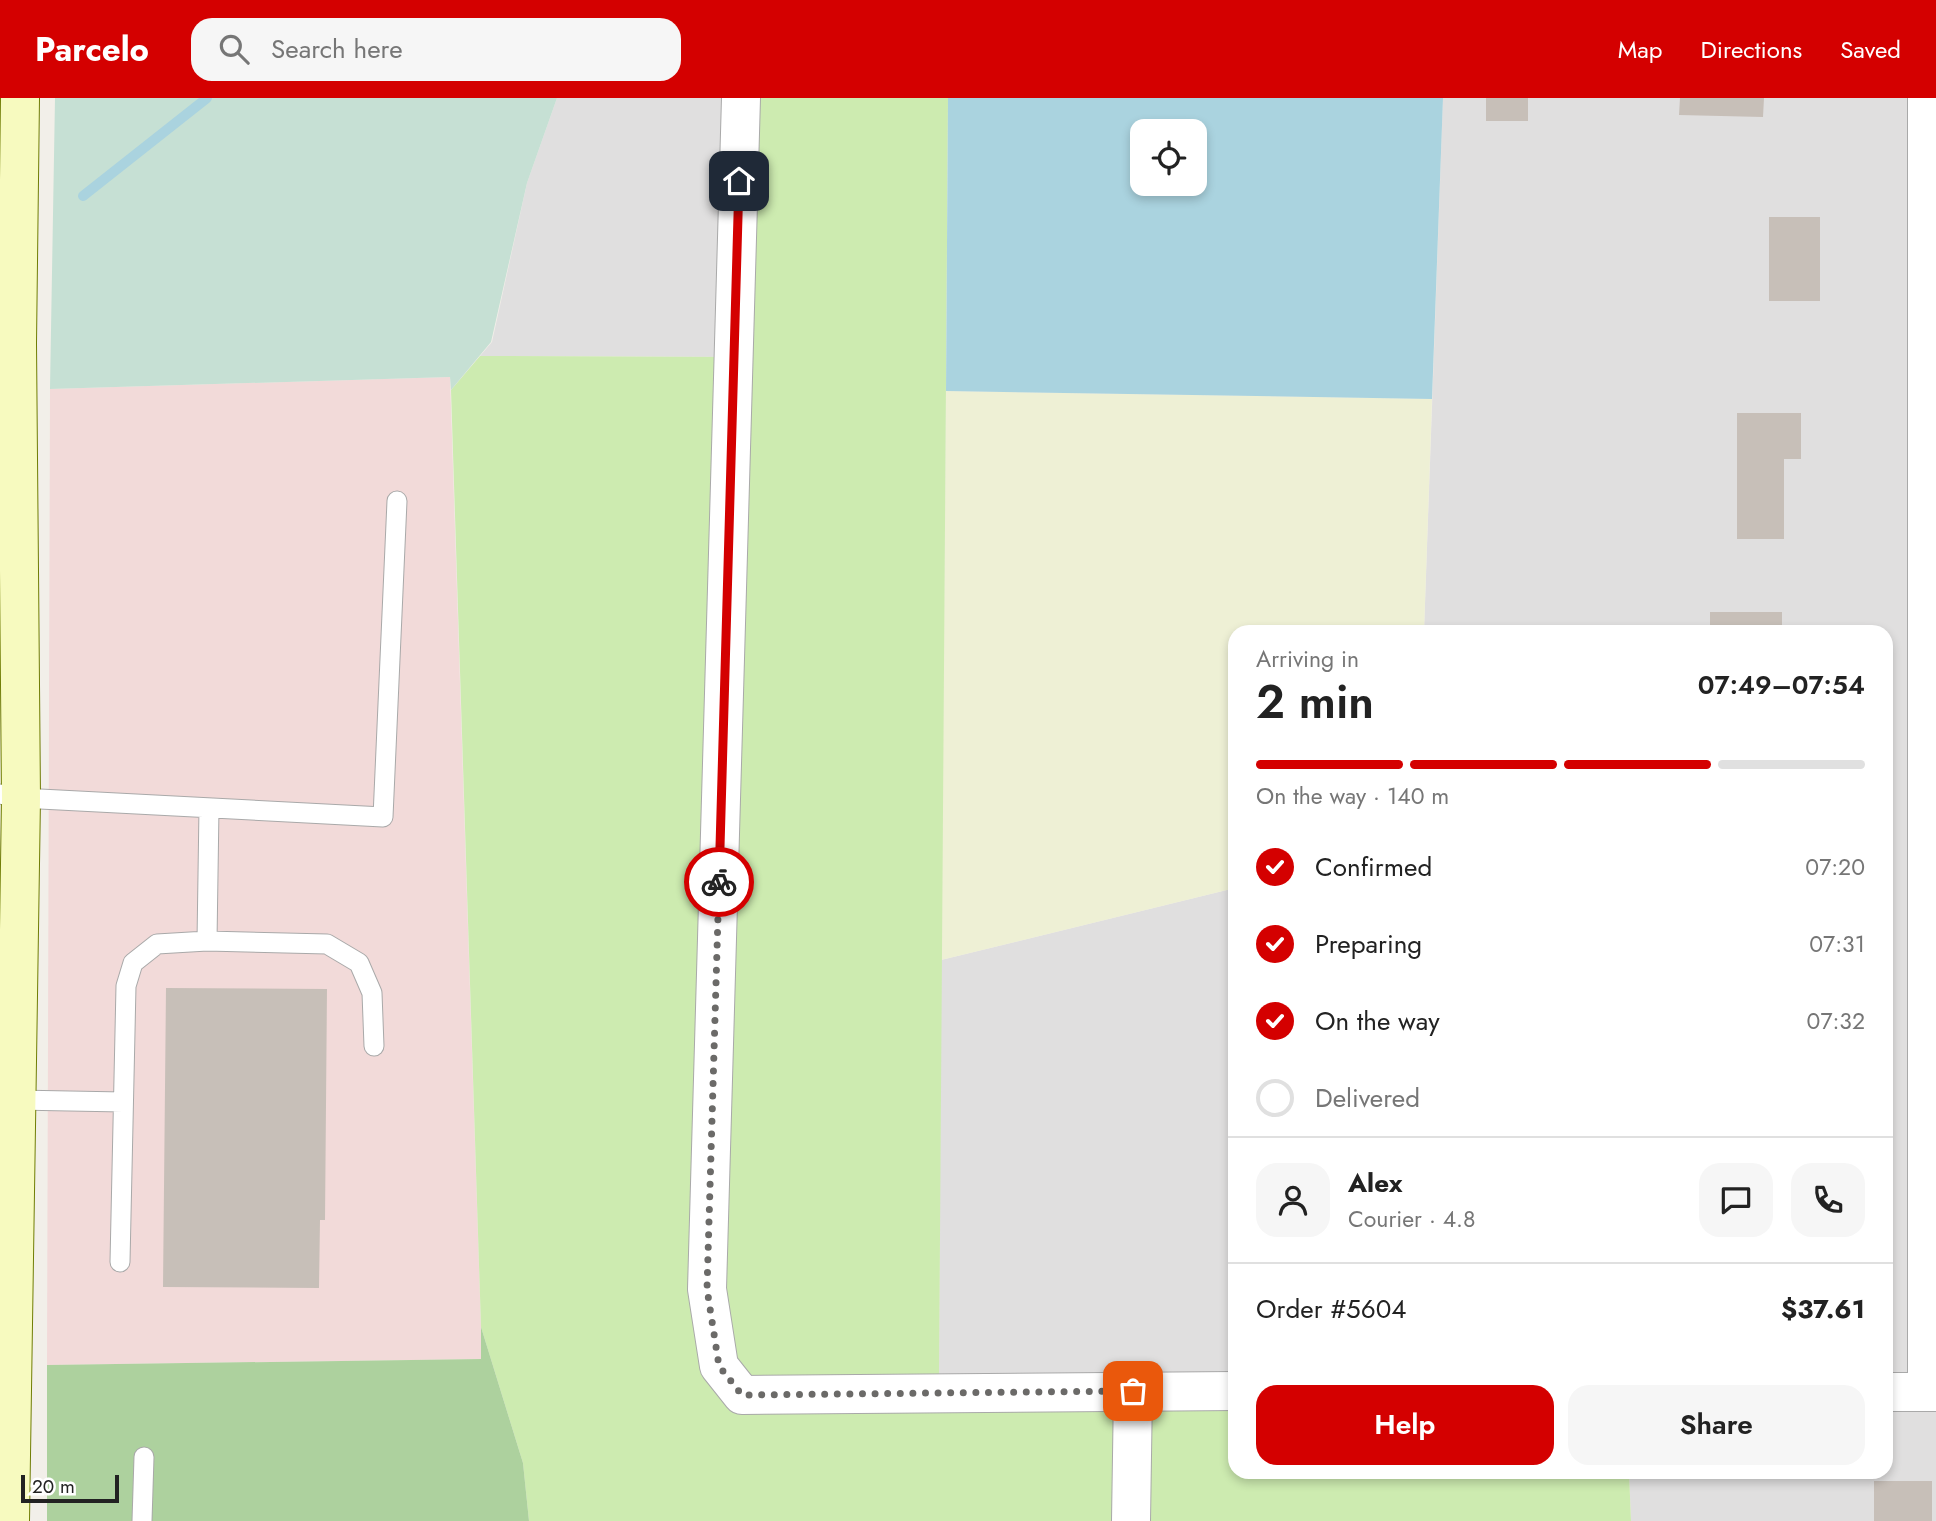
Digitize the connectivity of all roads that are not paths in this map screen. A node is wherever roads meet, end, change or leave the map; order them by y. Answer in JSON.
{"nodes":[{"id":1,"x":20,"y":98,"type":"edge"},
{"id":2,"x":741,"y":98,"type":"edge"},
{"id":3,"x":1927,"y":98,"type":"edge"},
{"id":4,"x":397,"y":501,"type":"dead end"},
{"id":5,"x":10,"y":796,"type":"edge"},
{"id":6,"x":209,"y":808,"type":"junction"},
{"id":7,"x":207,"y":942,"type":"junction"},
{"id":8,"x":374,"y":1046,"type":"dead end"},
{"id":9,"x":16,"y":1100,"type":"junction"},
{"id":10,"x":123,"y":1102,"type":"junction"},
{"id":11,"x":120,"y":1262,"type":"dead end"},
{"id":12,"x":1133,"y":1391,"type":"junction"},
{"id":13,"x":1228,"y":1391,"type":"edge"},
{"id":14,"x":1893,"y":1392,"type":"edge"},
{"id":15,"x":1932,"y":1392,"type":"edge"},
{"id":16,"x":144,"y":1457,"type":"dead end"},
{"id":17,"x":10,"y":1521,"type":"edge"},
{"id":18,"x":142,"y":1521,"type":"edge"},
{"id":19,"x":1131,"y":1521,"type":"edge"}],
"edges":[{"from":1,"to":5,"type":"main road"},
{"from":2,"to":12,"type":"street"},
{"from":3,"to":15,"type":"street"},
{"from":4,"to":6,"type":"lane"},
{"from":5,"to":6,"type":"lane"},
{"from":5,"to":9,"type":"main road"},
{"from":6,"to":7,"type":"lane"},
{"from":7,"to":8,"type":"lane"},
{"from":7,"to":10,"type":"lane"},
{"from":9,"to":10,"type":"lane"},
{"from":9,"to":17,"type":"main road"},
{"from":10,"to":11,"type":"lane"},
{"from":12,"to":13,"type":"street"},
{"from":12,"to":19,"type":"street"},
{"from":14,"to":15,"type":"street"},
{"from":16,"to":18,"type":"lane"}]}
